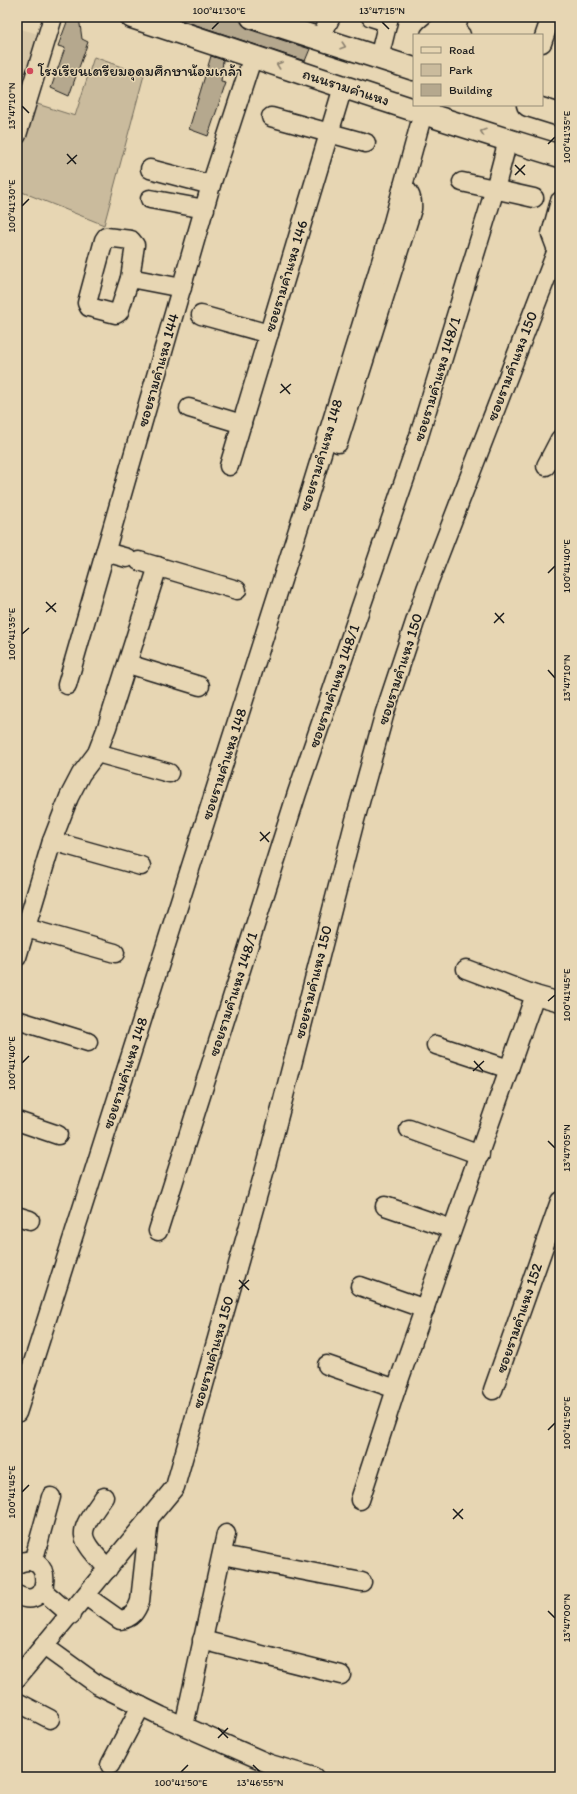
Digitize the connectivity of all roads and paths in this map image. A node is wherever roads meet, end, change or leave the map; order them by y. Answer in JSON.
{"nodes":[{"id":1,"x":53,"y":17,"type":"edge"},
{"id":2,"x":132,"y":17,"type":"edge"},
{"id":3,"x":252,"y":17,"type":"edge"},
{"id":4,"x":331,"y":17,"type":"edge"},
{"id":5,"x":551,"y":17,"type":"edge"},
{"id":6,"x":382,"y":19,"type":"edge"},
{"id":7,"x":458,"y":28,"type":"edge"},
{"id":8,"x":431,"y":34,"type":"edge"},
{"id":9,"x":320,"y":38,"type":"junction"},
{"id":10,"x":543,"y":40,"type":"edge"},
{"id":11,"x":254,"y":56,"type":"junction"},
{"id":12,"x":379,"y":58,"type":"junction"},
{"id":13,"x":413,"y":69,"type":"edge"},
{"id":14,"x":343,"y":87,"type":"junction"},
{"id":15,"x":531,"y":106,"type":"edge"},
{"id":16,"x":423,"y":113,"type":"junction"},
{"id":17,"x":560,"y":115,"type":"edge"},
{"id":18,"x":271,"y":117,"type":"dead end"},
{"id":19,"x":329,"y":132,"type":"junction"},
{"id":20,"x":17,"y":135,"type":"edge"},
{"id":21,"x":508,"y":140,"type":"junction"},
{"id":22,"x":366,"y":143,"type":"dead end"},
{"id":23,"x":560,"y":156,"type":"edge"},
{"id":24,"x":150,"y":169,"type":"dead end"},
{"id":25,"x":462,"y":182,"type":"dead end"},
{"id":26,"x":211,"y":186,"type":"junction"},
{"id":27,"x":403,"y":186,"type":"junction"},
{"id":28,"x":495,"y":189,"type":"junction"},
{"id":29,"x":534,"y":198,"type":"dead end"},
{"id":30,"x":150,"y":199,"type":"dead end"},
{"id":31,"x":560,"y":201,"type":"edge"},
{"id":32,"x":204,"y":209,"type":"junction"},
{"id":33,"x":558,"y":248,"type":"edge"},
{"id":34,"x":130,"y":278,"type":"dead end"},
{"id":35,"x":182,"y":288,"type":"junction"},
{"id":36,"x":201,"y":315,"type":"dead end"},
{"id":37,"x":269,"y":334,"type":"junction"},
{"id":38,"x":189,"y":408,"type":"dead end"},
{"id":39,"x":242,"y":424,"type":"junction"},
{"id":40,"x":560,"y":439,"type":"edge"},
{"id":41,"x":230,"y":466,"type":"dead end"},
{"id":42,"x":546,"y":466,"type":"dead end"},
{"id":43,"x":324,"y":488,"type":"dead end"},
{"id":44,"x":105,"y":552,"type":"junction"},
{"id":45,"x":158,"y":566,"type":"junction"},
{"id":46,"x":237,"y":590,"type":"dead end"},
{"id":47,"x":128,"y":664,"type":"junction"},
{"id":48,"x":67,"y":685,"type":"dead end"},
{"id":49,"x":200,"y":686,"type":"dead end"},
{"id":50,"x":97,"y":753,"type":"junction"},
{"id":51,"x":169,"y":773,"type":"dead end"},
{"id":52,"x":52,"y":841,"type":"junction"},
{"id":53,"x":141,"y":866,"type":"dead end"},
{"id":54,"x":26,"y":928,"type":"junction"},
{"id":55,"x":115,"y":953,"type":"dead end"},
{"id":56,"x":17,"y":957,"type":"edge"},
{"id":57,"x":466,"y":969,"type":"dead end"},
{"id":58,"x":535,"y":995,"type":"junction"},
{"id":59,"x":560,"y":1002,"type":"edge"},
{"id":60,"x":17,"y":1020,"type":"edge"},
{"id":61,"x":88,"y":1042,"type":"dead end"},
{"id":62,"x":436,"y":1045,"type":"dead end"},
{"id":63,"x":509,"y":1069,"type":"junction"},
{"id":64,"x":17,"y":1121,"type":"edge"},
{"id":65,"x":409,"y":1129,"type":"dead end"},
{"id":66,"x":58,"y":1134,"type":"dead end"},
{"id":67,"x":480,"y":1155,"type":"junction"},
{"id":68,"x":560,"y":1201,"type":"edge"},
{"id":69,"x":385,"y":1206,"type":"dead end"},
{"id":70,"x":452,"y":1229,"type":"junction"},
{"id":71,"x":158,"y":1231,"type":"dead end"},
{"id":72,"x":360,"y":1286,"type":"dead end"},
{"id":73,"x":425,"y":1310,"type":"junction"},
{"id":74,"x":327,"y":1365,"type":"dead end"},
{"id":75,"x":396,"y":1389,"type":"junction"},
{"id":76,"x":494,"y":1390,"type":"dead end"},
{"id":77,"x":17,"y":1413,"type":"edge"},
{"id":78,"x":51,"y":1497,"type":"dead end"},
{"id":79,"x":104,"y":1497,"type":"dead end"},
{"id":80,"x":360,"y":1500,"type":"dead end"},
{"id":81,"x":149,"y":1519,"type":"junction"},
{"id":82,"x":226,"y":1534,"type":"dead end"},
{"id":83,"x":222,"y":1555,"type":"junction"},
{"id":84,"x":25,"y":1563,"type":"edge"},
{"id":85,"x":108,"y":1569,"type":"junction"},
{"id":86,"x":362,"y":1582,"type":"dead end"},
{"id":87,"x":42,"y":1590,"type":"junction"},
{"id":88,"x":17,"y":1596,"type":"edge"},
{"id":89,"x":86,"y":1596,"type":"junction"},
{"id":90,"x":71,"y":1615,"type":"junction"},
{"id":91,"x":202,"y":1640,"type":"junction"},
{"id":92,"x":44,"y":1646,"type":"junction"},
{"id":93,"x":341,"y":1675,"type":"dead end"},
{"id":94,"x":17,"y":1678,"type":"edge"},
{"id":95,"x":17,"y":1702,"type":"edge"},
{"id":96,"x":141,"y":1706,"type":"junction"},
{"id":97,"x":50,"y":1719,"type":"dead end"},
{"id":98,"x":184,"y":1726,"type":"junction"},
{"id":99,"x":110,"y":1765,"type":"dead end"},
{"id":100,"x":267,"y":1770,"type":"edge"},
{"id":101,"x":314,"y":1777,"type":"edge"}],
"edges":[{"from":1,"to":20,"type":"street"},
{"from":2,"to":11,"type":"main road","name":"ถนนรามคำแหง"},
{"from":3,"to":9,"type":"main road"},
{"from":4,"to":9,"type":"street"},
{"from":5,"to":10,"type":"street"},
{"from":6,"to":12,"type":"street"},
{"from":7,"to":8,"type":"street"},
{"from":9,"to":12,"type":"main road","one_way":true},
{"from":14,"to":11,"type":"main road","name":"ถนนรามคำแหง","one_way":true},
{"from":11,"to":26,"type":"street","name":"ซอยรามคำแหง 144"},
{"from":12,"to":13,"type":"main road"},
{"from":14,"to":16,"type":"main road","name":"ถนนรามคำแหง"},
{"from":14,"to":19,"type":"street","name":"ซอยรามคำแหง 146"},
{"from":15,"to":17,"type":"main road"},
{"from":21,"to":16,"type":"main road","name":"ถนนรามคำแหง","one_way":true},
{"from":16,"to":27,"type":"street","name":"ซอยรามคำแหง 148"},
{"from":18,"to":19,"type":"street"},
{"from":19,"to":22,"type":"street"},
{"from":19,"to":37,"type":"street","name":"ซอยรามคำแหง 146"},
{"from":21,"to":23,"type":"main road","name":"ถนนรามคำแหง"},
{"from":21,"to":28,"type":"street","name":"ซอยรามคำแหง 148/1"},
{"from":24,"to":26,"type":"street"},
{"from":25,"to":28,"type":"street"},
{"from":26,"to":32,"type":"street","name":"ซอยรามคำแหง 144"},
{"from":27,"to":43,"type":"street"},
{"from":27,"to":77,"type":"street","name":"ซอยรามคำแหง 148"},
{"from":28,"to":29,"type":"street"},
{"from":28,"to":71,"type":"street","name":"ซอยรามคำแหง 148/1"},
{"from":30,"to":32,"type":"street"},
{"from":31,"to":33,"type":"street","name":"ซอยรามคำแหง 150"},
{"from":32,"to":35,"type":"street","name":"ซอยรามคำแหง 144"},
{"from":33,"to":81,"type":"street","name":"ซอยรามคำแหง 150"},
{"from":34,"to":35,"type":"street"},
{"from":35,"to":44,"type":"street","name":"ซอยรามคำแหง 144"},
{"from":36,"to":37,"type":"street"},
{"from":37,"to":39,"type":"street","name":"ซอยรามคำแหง 146"},
{"from":38,"to":39,"type":"street"},
{"from":39,"to":41,"type":"street","name":"ซอยรามคำแหง 146"},
{"from":40,"to":42,"type":"street"},
{"from":44,"to":45,"type":"street"},
{"from":44,"to":48,"type":"street","name":"ซอยรามคำแหง 144"},
{"from":45,"to":46,"type":"street"},
{"from":45,"to":47,"type":"street"},
{"from":47,"to":49,"type":"street"},
{"from":47,"to":50,"type":"street"},
{"from":50,"to":51,"type":"street"},
{"from":50,"to":52,"type":"street"},
{"from":52,"to":53,"type":"street"},
{"from":52,"to":54,"type":"street"},
{"from":54,"to":55,"type":"street"},
{"from":54,"to":56,"type":"street"},
{"from":57,"to":58,"type":"street"},
{"from":58,"to":59,"type":"street"},
{"from":58,"to":63,"type":"street"},
{"from":60,"to":61,"type":"street"},
{"from":62,"to":63,"type":"street"},
{"from":63,"to":67,"type":"street"},
{"from":64,"to":66,"type":"street"},
{"from":65,"to":67,"type":"street"},
{"from":67,"to":70,"type":"street"},
{"from":68,"to":76,"type":"street","name":"ซอยรามคำแหง 152"},
{"from":69,"to":70,"type":"street"},
{"from":70,"to":73,"type":"street"},
{"from":72,"to":73,"type":"street"},
{"from":73,"to":75,"type":"street"},
{"from":74,"to":75,"type":"street"},
{"from":75,"to":80,"type":"street"},
{"from":78,"to":84,"type":"street"},
{"from":79,"to":85,"type":"street"},
{"from":81,"to":85,"type":"street","name":"ซอยรามคำแหง 150"},
{"from":81,"to":89,"type":"street"},
{"from":82,"to":83,"type":"street"},
{"from":83,"to":86,"type":"street"},
{"from":83,"to":91,"type":"street"},
{"from":84,"to":87,"type":"street"},
{"from":85,"to":89,"type":"street","name":"ซอยรามคำแหง 150"},
{"from":87,"to":88,"type":"street"},
{"from":87,"to":90,"type":"street"},
{"from":89,"to":90,"type":"street","name":"ซอยรามคำแหง 150"},
{"from":90,"to":92,"type":"street","name":"ซอยรามคำแหง 150"},
{"from":91,"to":93,"type":"street"},
{"from":91,"to":98,"type":"street"},
{"from":92,"to":94,"type":"street","name":"ซอยรามคำแหง 150"},
{"from":92,"to":96,"type":"street"},
{"from":95,"to":97,"type":"street"},
{"from":96,"to":98,"type":"street"},
{"from":96,"to":99,"type":"street"},
{"from":98,"to":100,"type":"street"},
{"from":100,"to":101,"type":"street"}]}
